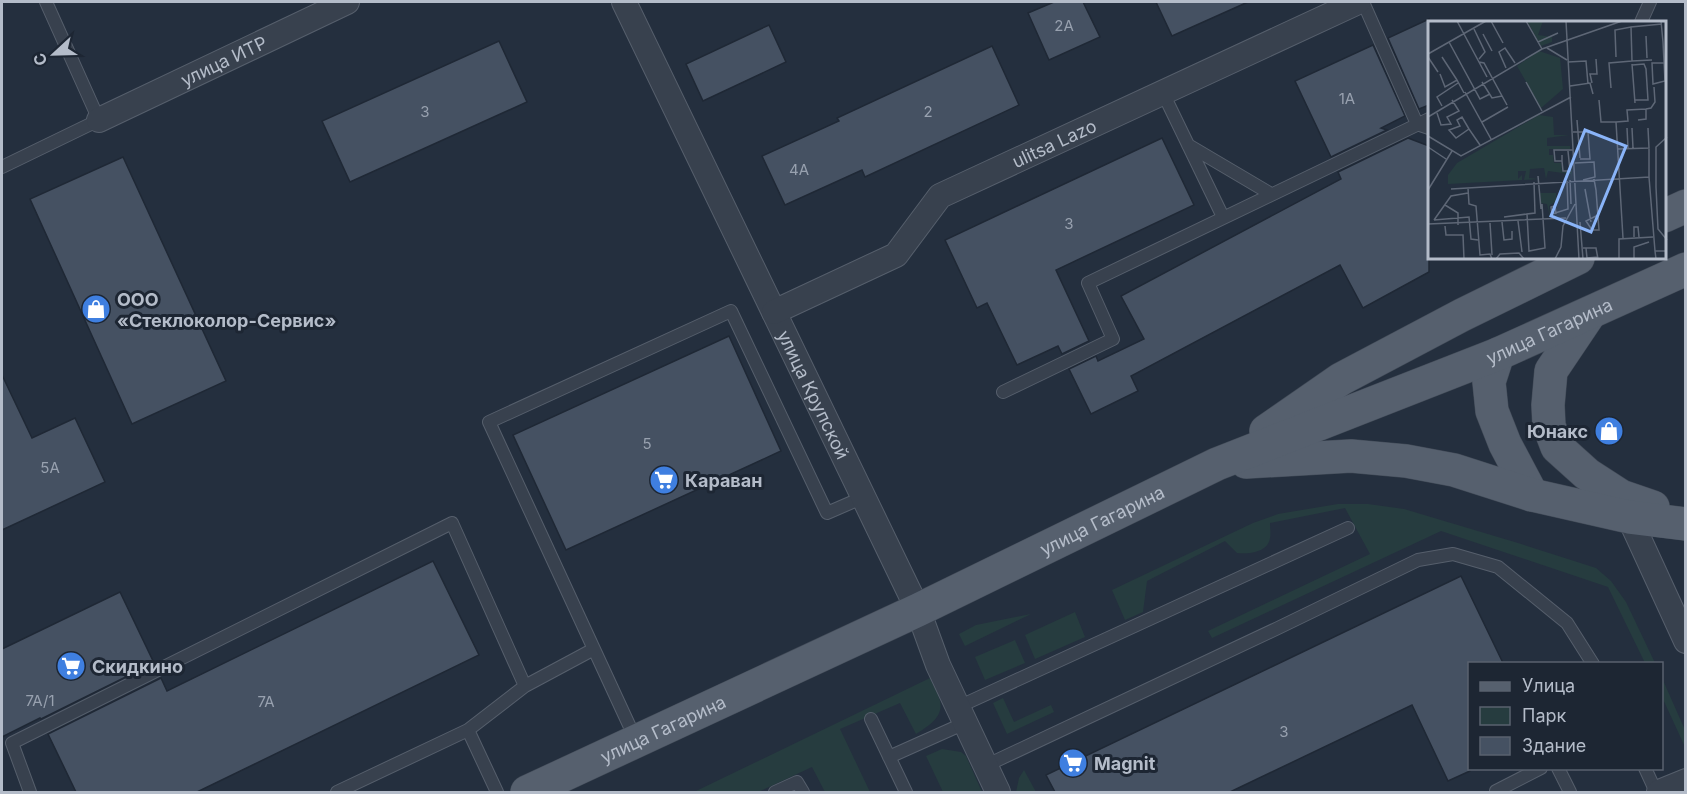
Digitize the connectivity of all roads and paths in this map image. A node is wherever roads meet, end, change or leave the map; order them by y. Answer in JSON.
{"nodes":[{"id":1,"x":46,"y":2,"type":"edge"},
{"id":2,"x":347,"y":2,"type":"edge"},
{"id":3,"x":624,"y":2,"type":"edge"},
{"id":4,"x":1360,"y":2,"type":"edge"},
{"id":5,"x":1650,"y":2,"type":"edge"},
{"id":6,"x":1641,"y":21,"type":"edge"},
{"id":7,"x":1163,"y":93,"type":"junction"},
{"id":8,"x":99,"y":120,"type":"junction"},
{"id":9,"x":1425,"y":124,"type":"edge"},
{"id":10,"x":1188,"y":145,"type":"junction"},
{"id":11,"x":2,"y":167,"type":"edge"},
{"id":12,"x":1271,"y":195,"type":"junction"},
{"id":13,"x":1686,"y":206,"type":"edge"},
{"id":14,"x":1666,"y":216,"type":"edge"},
{"id":15,"x":1223,"y":218,"type":"junction"},
{"id":16,"x":1574,"y":260,"type":"edge"},
{"id":17,"x":1686,"y":269,"type":"edge"},
{"id":18,"x":774,"y":312,"type":"junction"},
{"id":19,"x":1590,"y":313,"type":"junction"},
{"id":20,"x":1498,"y":354,"type":"junction"},
{"id":21,"x":1003,"y":392,"type":"dead end"},
{"id":22,"x":1217,"y":464,"type":"junction"},
{"id":23,"x":1532,"y":495,"type":"junction"},
{"id":24,"x":864,"y":496,"type":"junction"},
{"id":25,"x":1629,"y":517,"type":"junction"},
{"id":26,"x":1686,"y":519,"type":"edge"},
{"id":27,"x":1686,"y":524,"type":"edge"},
{"id":28,"x":1348,"y":528,"type":"dead end"},
{"id":29,"x":918,"y":610,"type":"junction"},
{"id":30,"x":1686,"y":641,"type":"edge"},
{"id":31,"x":594,"y":649,"type":"junction"},
{"id":32,"x":1592,"y":662,"type":"edge"},
{"id":33,"x":525,"y":686,"type":"junction"},
{"id":34,"x":961,"y":715,"type":"junction"},
{"id":35,"x":871,"y":719,"type":"dead end"},
{"id":36,"x":468,"y":730,"type":"junction"},
{"id":37,"x":636,"y":741,"type":"junction"},
{"id":38,"x":889,"y":757,"type":"junction"},
{"id":39,"x":986,"y":766,"type":"junction"},
{"id":40,"x":1537,"y":770,"type":"edge"},
{"id":41,"x":1559,"y":770,"type":"edge"},
{"id":42,"x":1646,"y":770,"type":"edge"},
{"id":43,"x":1686,"y":781,"type":"edge"},
{"id":44,"x":30,"y":792,"type":"edge"},
{"id":45,"x":338,"y":792,"type":"edge"},
{"id":46,"x":497,"y":792,"type":"edge"},
{"id":47,"x":527,"y":792,"type":"edge"},
{"id":48,"x":775,"y":792,"type":"edge"},
{"id":49,"x":803,"y":792,"type":"edge"},
{"id":50,"x":906,"y":792,"type":"edge"},
{"id":51,"x":998,"y":792,"type":"edge"},
{"id":52,"x":1495,"y":792,"type":"edge"},
{"id":53,"x":1570,"y":792,"type":"edge"},
{"id":54,"x":1658,"y":792,"type":"edge"}],
"edges":[{"from":1,"to":8,"type":"lane"},
{"from":2,"to":8,"type":"street","name":"улица ИТР"},
{"from":3,"to":18,"type":"street","name":"улица Крупской"},
{"from":4,"to":7,"type":"street","name":"ulitsa Lazo"},
{"from":4,"to":9,"type":"lane"},
{"from":5,"to":6,"type":"lane"},
{"from":7,"to":10,"type":"lane"},
{"from":7,"to":18,"type":"street","name":"ulitsa Lazo"},
{"from":8,"to":11,"type":"lane"},
{"from":9,"to":12,"type":"lane"},
{"from":10,"to":12,"type":"lane"},
{"from":10,"to":15,"type":"lane"},
{"from":12,"to":15,"type":"lane"},
{"from":13,"to":14,"type":"main road"},
{"from":15,"to":21,"type":"lane"},
{"from":16,"to":22,"type":"main road"},
{"from":17,"to":19,"type":"main road","name":"улица Гагарина"},
{"from":18,"to":24,"type":"street","name":"улица Крупской"},
{"from":19,"to":20,"type":"main road","name":"улица Гагарина"},
{"from":19,"to":26,"type":"main road"},
{"from":20,"to":22,"type":"main road","name":"улица Гагарина"},
{"from":20,"to":23,"type":"main road"},
{"from":22,"to":23,"type":"main road"},
{"from":22,"to":29,"type":"main road","name":"улица Гагарина"},
{"from":23,"to":25,"type":"main road"},
{"from":24,"to":29,"type":"street","name":"улица Крупской"},
{"from":24,"to":31,"type":"lane"},
{"from":25,"to":27,"type":"main road"},
{"from":25,"to":30,"type":"street"},
{"from":28,"to":34,"type":"lane"},
{"from":29,"to":34,"type":"street","name":"улица Крупской"},
{"from":29,"to":37,"type":"main road","name":"улица Гагарина"},
{"from":31,"to":33,"type":"lane"},
{"from":31,"to":37,"type":"lane"},
{"from":32,"to":39,"type":"lane"},
{"from":33,"to":36,"type":"lane"},
{"from":33,"to":44,"type":"lane"},
{"from":34,"to":38,"type":"lane"},
{"from":34,"to":39,"type":"street","name":"улица Крупской"},
{"from":35,"to":38,"type":"lane"},
{"from":36,"to":45,"type":"lane"},
{"from":36,"to":46,"type":"lane"},
{"from":37,"to":47,"type":"main road","name":"улица Гагарина"},
{"from":38,"to":50,"type":"lane"},
{"from":39,"to":51,"type":"street","name":"улица Крупской"},
{"from":40,"to":52,"type":"lane"},
{"from":41,"to":53,"type":"lane"},
{"from":42,"to":54,"type":"lane"},
{"from":43,"to":54,"type":"street"},
{"from":48,"to":49,"type":"lane"}]}
